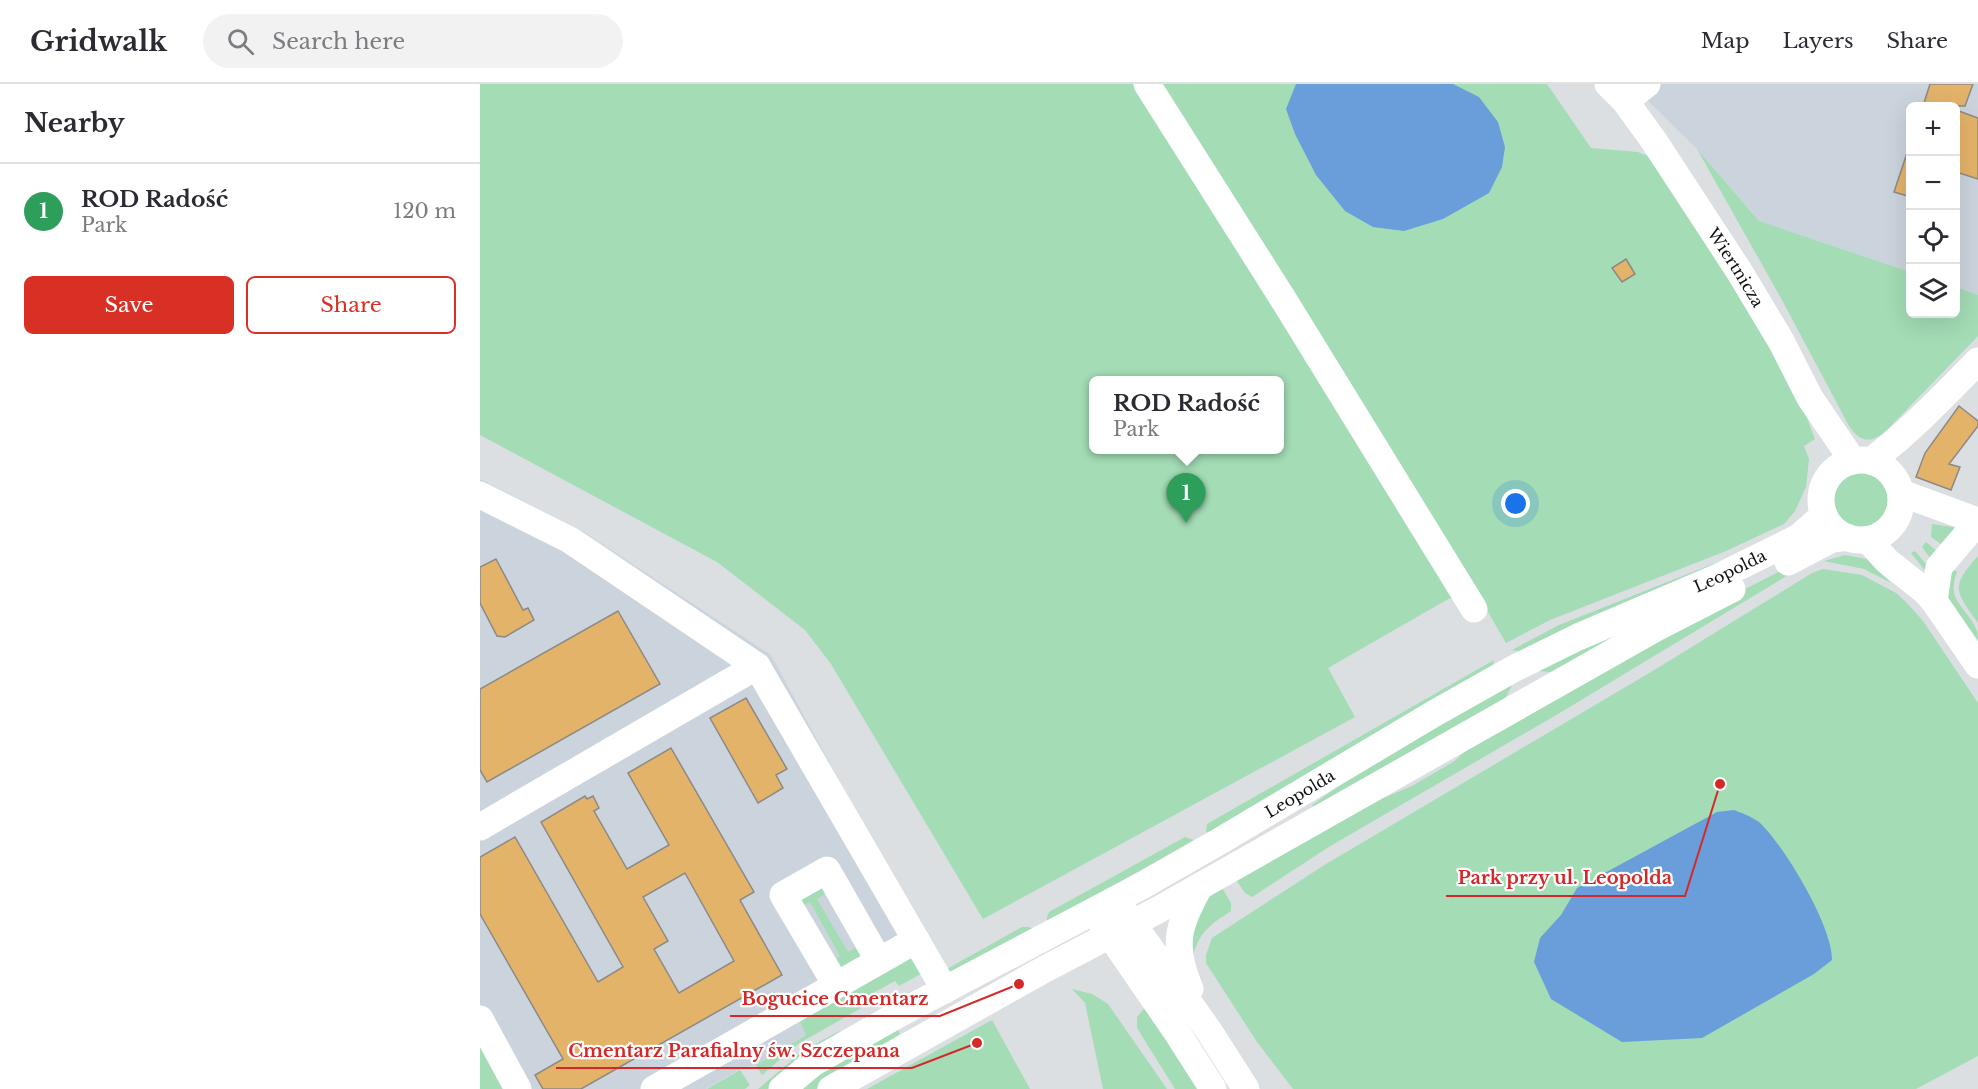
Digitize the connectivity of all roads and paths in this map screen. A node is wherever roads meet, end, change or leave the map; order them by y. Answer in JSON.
{"nodes":[{"id":1,"x":1147,"y":84,"type":"edge"},
{"id":2,"x":1647,"y":84,"type":"edge"},
{"id":3,"x":1617,"y":93,"type":"edge"},
{"id":4,"x":1978,"y":361,"type":"edge"},
{"id":5,"x":1946,"y":395,"type":"junction"},
{"id":6,"x":1810,"y":398,"type":"junction"},
{"id":7,"x":1862,"y":461,"type":"junction"},
{"id":8,"x":1830,"y":475,"type":"junction"},
{"id":9,"x":480,"y":495,"type":"edge"},
{"id":10,"x":1824,"y":515,"type":"junction"},
{"id":11,"x":1883,"y":515,"type":"junction"},
{"id":12,"x":1977,"y":524,"type":"edge"},
{"id":13,"x":1929,"y":596,"type":"junction"},
{"id":14,"x":1474,"y":609,"type":"dead end"},
{"id":15,"x":1978,"y":665,"type":"edge"},
{"id":16,"x":757,"y":666,"type":"junction"},
{"id":17,"x":1512,"y":669,"type":"junction"},
{"id":18,"x":1530,"y":699,"type":"junction"},
{"id":19,"x":480,"y":827,"type":"edge"},
{"id":20,"x":1200,"y":886,"type":"junction"},
{"id":21,"x":1105,"y":905,"type":"junction"},
{"id":22,"x":1121,"y":931,"type":"junction"},
{"id":23,"x":916,"y":940,"type":"junction"},
{"id":24,"x":879,"y":961,"type":"junction"},
{"id":25,"x":836,"y":985,"type":"junction"},
{"id":26,"x":945,"y":990,"type":"junction"},
{"id":27,"x":480,"y":1020,"type":"edge"},
{"id":28,"x":1209,"y":1031,"type":"junction"},
{"id":29,"x":518,"y":1089,"type":"edge"},
{"id":30,"x":654,"y":1089,"type":"edge"},
{"id":31,"x":782,"y":1089,"type":"edge"},
{"id":32,"x":831,"y":1089,"type":"edge"},
{"id":33,"x":1213,"y":1089,"type":"edge"},
{"id":34,"x":1246,"y":1089,"type":"edge"}],
"edges":[{"from":1,"to":14,"type":"street"},
{"from":2,"to":3,"type":"street"},
{"from":3,"to":6,"type":"street","name":"Wiertnicza"},
{"from":4,"to":5,"type":"street"},
{"from":5,"to":7,"type":"street"},
{"from":5,"to":11,"type":"street"},
{"from":6,"to":7,"type":"street","name":"Wiertnicza"},
{"from":6,"to":8,"type":"street","name":"Wiertnicza"},
{"from":7,"to":8,"type":"street"},
{"from":7,"to":11,"type":"street"},
{"from":8,"to":10,"type":"street"},
{"from":9,"to":16,"type":"street"},
{"from":10,"to":11,"type":"street"},
{"from":10,"to":17,"type":"street","name":"Leopolda"},
{"from":11,"to":12,"type":"street"},
{"from":11,"to":13,"type":"street"},
{"from":11,"to":18,"type":"street","name":"Leopolda"},
{"from":12,"to":13,"type":"street"},
{"from":13,"to":15,"type":"street"},
{"from":16,"to":19,"type":"street"},
{"from":16,"to":23,"type":"street"},
{"from":17,"to":18,"type":"street"},
{"from":17,"to":21,"type":"street","name":"Leopolda"},
{"from":18,"to":20,"type":"street","name":"Leopolda"},
{"from":20,"to":22,"type":"street","name":"Leopolda"},
{"from":20,"to":28,"type":"street"},
{"from":21,"to":22,"type":"street"},
{"from":21,"to":26,"type":"street","name":"Leopolda"},
{"from":22,"to":28,"type":"street"},
{"from":22,"to":32,"type":"street","name":"Leopolda"},
{"from":22,"to":33,"type":"street"},
{"from":23,"to":24,"type":"street"},
{"from":23,"to":26,"type":"street"},
{"from":24,"to":25,"type":"street"},
{"from":24,"to":25,"type":"street"},
{"from":25,"to":30,"type":"street"},
{"from":26,"to":31,"type":"street","name":"Leopolda"},
{"from":27,"to":29,"type":"street"},
{"from":28,"to":34,"type":"street"}]}
